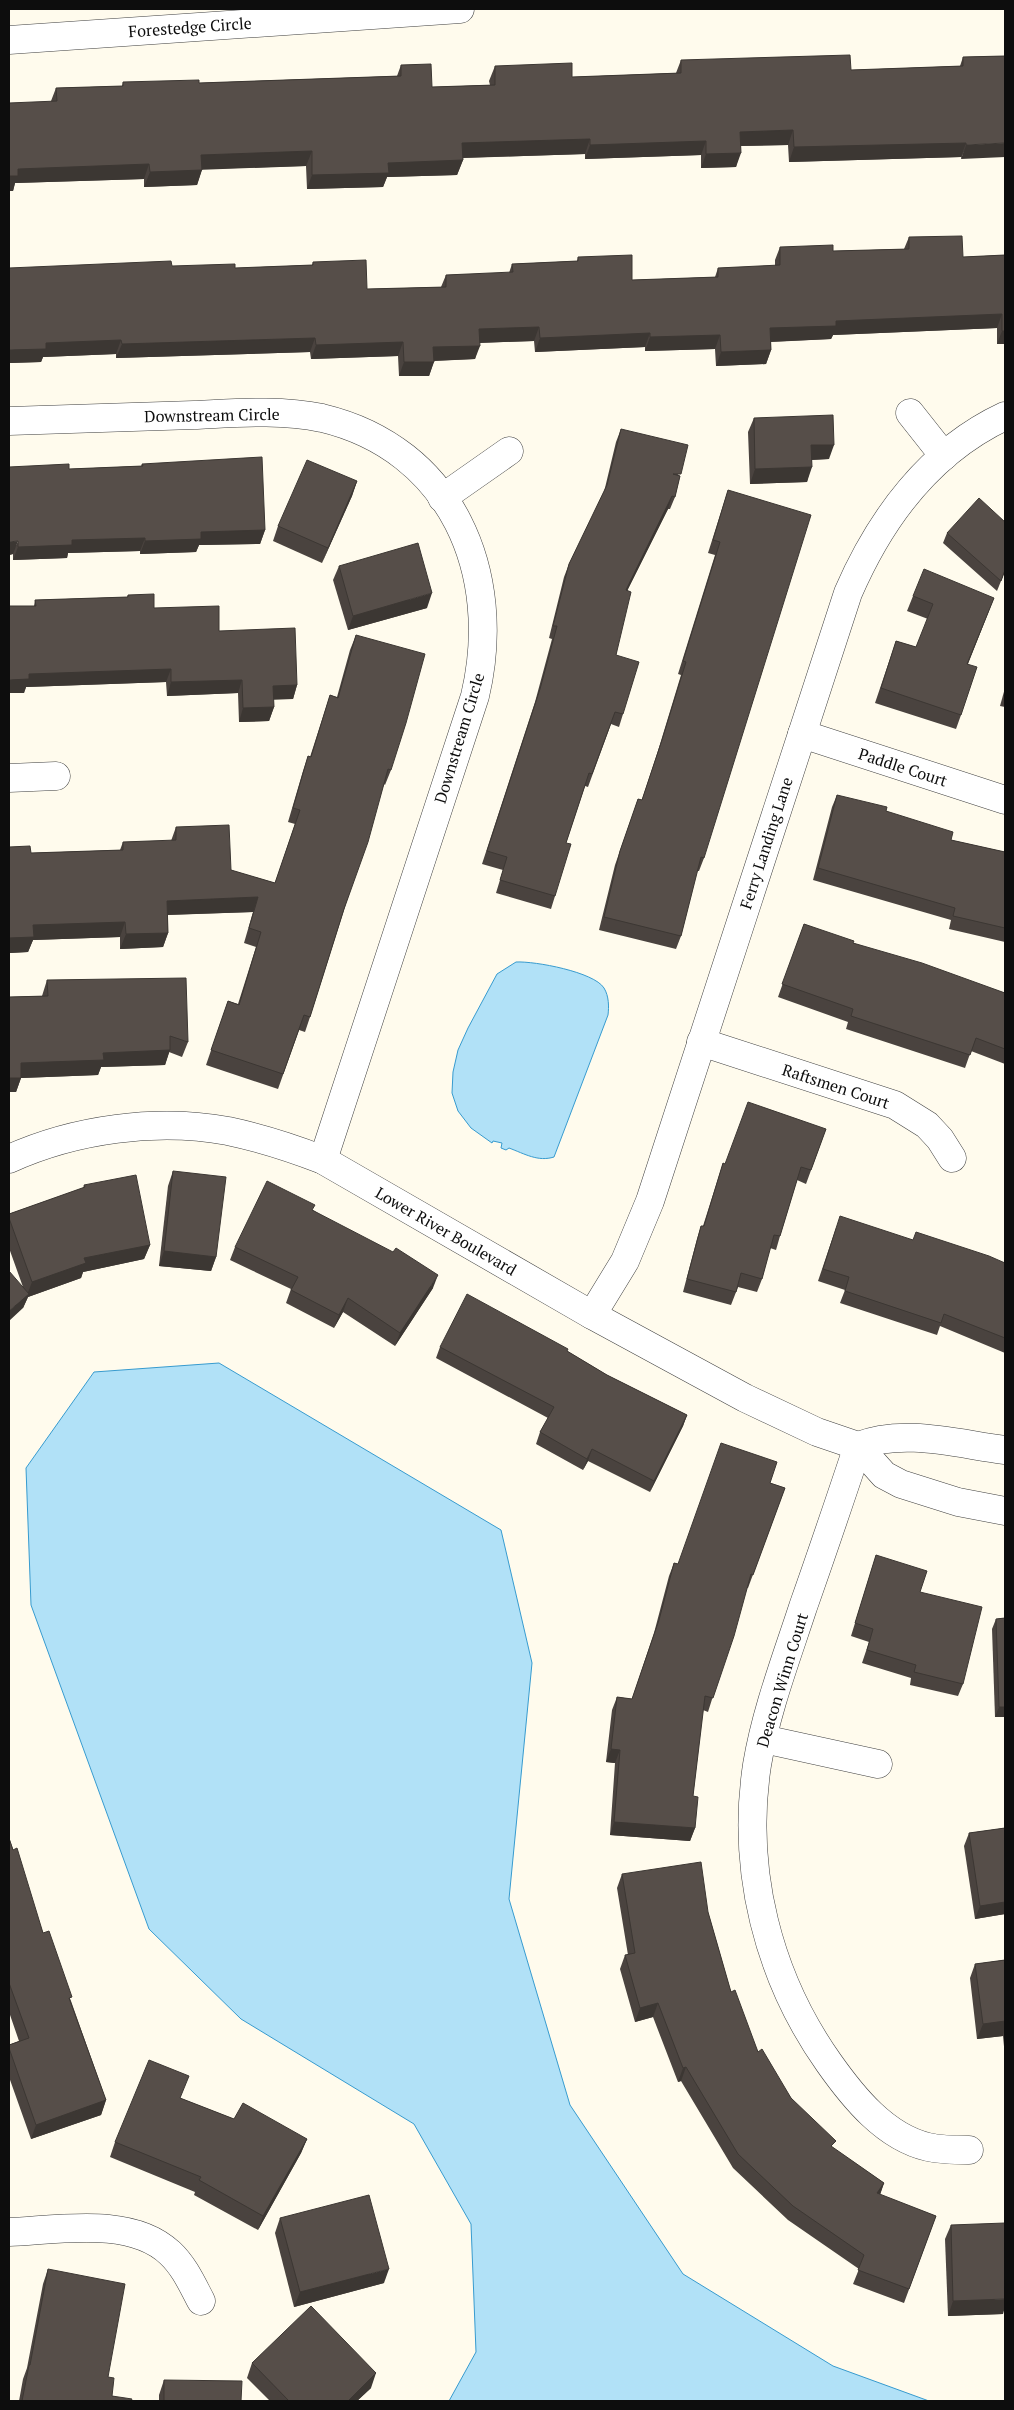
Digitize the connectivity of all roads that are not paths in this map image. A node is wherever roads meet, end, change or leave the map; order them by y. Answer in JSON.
{"nodes":[{"id":1,"x":460,"y":9,"type":"edge"},
{"id":2,"x":9,"y":40,"type":"edge"},
{"id":3,"x":910,"y":414,"type":"dead end"},
{"id":4,"x":1005,"y":416,"type":"edge"},
{"id":5,"x":9,"y":421,"type":"edge"},
{"id":6,"x":509,"y":452,"type":"dead end"},
{"id":7,"x":944,"y":456,"type":"junction"},
{"id":8,"x":442,"y":498,"type":"junction"},
{"id":9,"x":802,"y":734,"type":"junction"},
{"id":10,"x":56,"y":776,"type":"dead end"},
{"id":11,"x":9,"y":778,"type":"edge"},
{"id":12,"x":1005,"y":800,"type":"edge"},
{"id":13,"x":701,"y":1042,"type":"junction"},
{"id":14,"x":952,"y":1158,"type":"dead end"},
{"id":15,"x":9,"y":1159,"type":"edge"},
{"id":16,"x":323,"y":1160,"type":"junction"},
{"id":17,"x":592,"y":1315,"type":"junction"},
{"id":18,"x":858,"y":1446,"type":"junction"},
{"id":19,"x":1005,"y":1450,"type":"edge"},
{"id":20,"x":1005,"y":1512,"type":"edge"},
{"id":21,"x":763,"y":1739,"type":"junction"},
{"id":22,"x":878,"y":1764,"type":"dead end"},
{"id":23,"x":969,"y":2150,"type":"dead end"},
{"id":24,"x":9,"y":2232,"type":"edge"},
{"id":25,"x":201,"y":2301,"type":"dead end"}],
"edges":[{"from":1,"to":2,"type":"street","name":"Forestedge Circle"},
{"from":3,"to":7,"type":"street"},
{"from":4,"to":7,"type":"street","name":"Ferry Landing Lane"},
{"from":5,"to":8,"type":"street","name":"Downstream Circle"},
{"from":6,"to":8,"type":"street"},
{"from":7,"to":9,"type":"street","name":"Ferry Landing Lane"},
{"from":8,"to":16,"type":"street","name":"Downstream Circle"},
{"from":9,"to":12,"type":"street","name":"Paddle Court"},
{"from":9,"to":13,"type":"street","name":"Ferry Landing Lane"},
{"from":10,"to":11,"type":"street"},
{"from":13,"to":14,"type":"street","name":"Raftsmen Court"},
{"from":13,"to":17,"type":"street","name":"Ferry Landing Lane"},
{"from":15,"to":16,"type":"street","name":"Lower River Boulevard"},
{"from":16,"to":17,"type":"street","name":"Lower River Boulevard"},
{"from":17,"to":18,"type":"street","name":"Lower River Boulevard"},
{"from":18,"to":19,"type":"street"},
{"from":18,"to":20,"type":"street","name":"Lower River Boulevard"},
{"from":18,"to":21,"type":"street","name":"Deacon Winn Court"},
{"from":21,"to":22,"type":"street"},
{"from":21,"to":23,"type":"street","name":"Deacon Winn Court"},
{"from":24,"to":25,"type":"street"}]}
